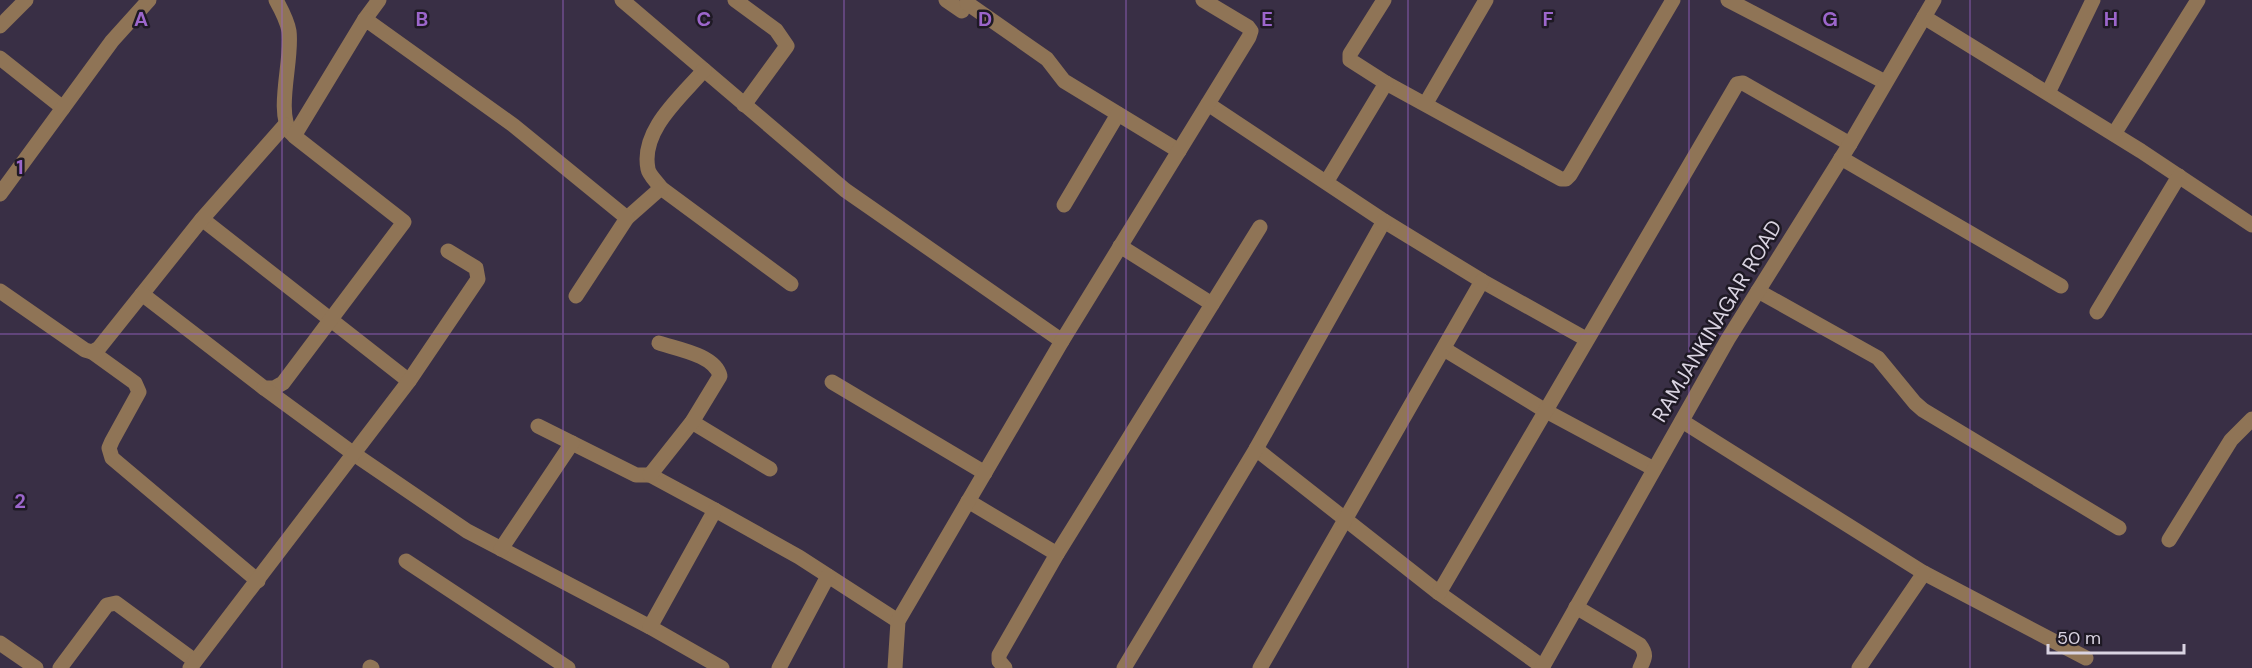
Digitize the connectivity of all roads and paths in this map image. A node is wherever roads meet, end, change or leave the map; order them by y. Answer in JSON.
{"nodes":[{"id":1,"x":26,"y":0,"type":"edge"},
{"id":2,"x":149,"y":0,"type":"edge"},
{"id":3,"x":276,"y":0,"type":"edge"},
{"id":4,"x":379,"y":0,"type":"edge"},
{"id":5,"x":622,"y":0,"type":"edge"},
{"id":6,"x":735,"y":0,"type":"edge"},
{"id":7,"x":946,"y":0,"type":"edge"},
{"id":8,"x":1203,"y":0,"type":"edge"},
{"id":9,"x":1384,"y":0,"type":"edge"},
{"id":10,"x":1486,"y":0,"type":"edge"},
{"id":11,"x":1673,"y":0,"type":"edge"},
{"id":12,"x":1728,"y":0,"type":"edge"},
{"id":13,"x":1934,"y":0,"type":"edge"},
{"id":14,"x":2093,"y":0,"type":"edge"},
{"id":15,"x":2198,"y":0,"type":"edge"},
{"id":16,"x":756,"y":6,"type":"edge"},
{"id":17,"x":1924,"y":17,"type":"junction"},
{"id":18,"x":365,"y":19,"type":"junction"},
{"id":19,"x":0,"y":26,"type":"edge"},
{"id":20,"x":0,"y":58,"type":"edge"},
{"id":21,"x":704,"y":70,"type":"junction"},
{"id":22,"x":1885,"y":82,"type":"junction"},
{"id":23,"x":1386,"y":83,"type":"junction"},
{"id":24,"x":2048,"y":93,"type":"junction"},
{"id":25,"x":1426,"y":103,"type":"junction"},
{"id":26,"x":1208,"y":104,"type":"junction"},
{"id":27,"x":744,"y":105,"type":"junction"},
{"id":28,"x":63,"y":108,"type":"junction"},
{"id":29,"x":1118,"y":114,"type":"junction"},
{"id":30,"x":290,"y":131,"type":"junction"},
{"id":31,"x":2114,"y":134,"type":"junction"},
{"id":32,"x":1850,"y":144,"type":"junction"},
{"id":33,"x":1179,"y":151,"type":"junction"},
{"id":34,"x":1841,"y":158,"type":"junction"},
{"id":35,"x":2179,"y":176,"type":"junction"},
{"id":36,"x":5,"y":177,"type":"edge"},
{"id":37,"x":1328,"y":182,"type":"junction"},
{"id":38,"x":661,"y":188,"type":"junction"},
{"id":39,"x":0,"y":194,"type":"edge"},
{"id":40,"x":1064,"y":205,"type":"dead end"},
{"id":41,"x":627,"y":218,"type":"junction"},
{"id":42,"x":202,"y":219,"type":"junction"},
{"id":43,"x":1384,"y":221,"type":"junction"},
{"id":44,"x":2252,"y":225,"type":"edge"},
{"id":45,"x":1260,"y":226,"type":"dead end"},
{"id":46,"x":1120,"y":246,"type":"junction"},
{"id":47,"x":448,"y":251,"type":"dead end"},
{"id":48,"x":1482,"y":281,"type":"junction"},
{"id":49,"x":791,"y":284,"type":"dead end"},
{"id":50,"x":2061,"y":286,"type":"dead end"},
{"id":51,"x":0,"y":291,"type":"edge"},
{"id":52,"x":1758,"y":291,"type":"junction"},
{"id":53,"x":142,"y":294,"type":"junction"},
{"id":54,"x":576,"y":296,"type":"dead end"},
{"id":55,"x":1212,"y":304,"type":"junction"},
{"id":56,"x":2097,"y":312,"type":"dead end"},
{"id":57,"x":328,"y":320,"type":"junction"},
{"id":58,"x":1586,"y":339,"type":"junction"},
{"id":59,"x":1062,"y":342,"type":"junction"},
{"id":60,"x":659,"y":343,"type":"dead end"},
{"id":61,"x":1444,"y":349,"type":"junction"},
{"id":62,"x":92,"y":352,"type":"junction"},
{"id":63,"x":409,"y":381,"type":"junction"},
{"id":64,"x":832,"y":382,"type":"dead end"},
{"id":65,"x":264,"y":388,"type":"junction"},
{"id":66,"x":1544,"y":410,"type":"junction"},
{"id":67,"x":2252,"y":419,"type":"edge"},
{"id":68,"x":1682,"y":421,"type":"junction"},
{"id":69,"x":692,"y":422,"type":"junction"},
{"id":70,"x":538,"y":426,"type":"dead end"},
{"id":71,"x":572,"y":443,"type":"junction"},
{"id":72,"x":1256,"y":449,"type":"junction"},
{"id":73,"x":354,"y":454,"type":"junction"},
{"id":74,"x":770,"y":469,"type":"dead end"},
{"id":75,"x":1654,"y":469,"type":"junction"},
{"id":76,"x":985,"y":473,"type":"junction"},
{"id":77,"x":650,"y":475,"type":"junction"},
{"id":78,"x":968,"y":501,"type":"junction"},
{"id":79,"x":715,"y":510,"type":"junction"},
{"id":80,"x":1347,"y":519,"type":"junction"},
{"id":81,"x":2119,"y":528,"type":"dead end"},
{"id":82,"x":2169,"y":540,"type":"dead end"},
{"id":83,"x":501,"y":549,"type":"junction"},
{"id":84,"x":1057,"y":554,"type":"junction"},
{"id":85,"x":406,"y":561,"type":"dead end"},
{"id":86,"x":1924,"y":573,"type":"junction"},
{"id":87,"x":828,"y":576,"type":"junction"},
{"id":88,"x":258,"y":581,"type":"junction"},
{"id":89,"x":1439,"y":593,"type":"junction"},
{"id":90,"x":1576,"y":607,"type":"junction"},
{"id":91,"x":898,"y":621,"type":"junction"},
{"id":92,"x":650,"y":627,"type":"junction"},
{"id":93,"x":0,"y":643,"type":"edge"},
{"id":94,"x":2086,"y":658,"type":"dead end"},
{"id":95,"x":705,"y":663,"type":"edge"},
{"id":96,"x":192,"y":664,"type":"edge"},
{"id":97,"x":1645,"y":666,"type":"edge"},
{"id":98,"x":36,"y":668,"type":"edge"},
{"id":99,"x":60,"y":668,"type":"edge"},
{"id":100,"x":567,"y":668,"type":"edge"},
{"id":101,"x":722,"y":668,"type":"edge"},
{"id":102,"x":779,"y":668,"type":"edge"},
{"id":103,"x":895,"y":668,"type":"edge"},
{"id":104,"x":1005,"y":668,"type":"edge"},
{"id":105,"x":1124,"y":668,"type":"edge"},
{"id":106,"x":1260,"y":668,"type":"edge"},
{"id":107,"x":1543,"y":668,"type":"edge"},
{"id":108,"x":1859,"y":668,"type":"edge"}],
"edges":[{"from":1,"to":19,"type":"street"},
{"from":2,"to":28,"type":"street"},
{"from":3,"to":30,"type":"street"},
{"from":4,"to":18,"type":"street"},
{"from":5,"to":21,"type":"street"},
{"from":6,"to":16,"type":"street"},
{"from":7,"to":29,"type":"street"},
{"from":8,"to":26,"type":"street"},
{"from":9,"to":23,"type":"street"},
{"from":10,"to":25,"type":"street"},
{"from":11,"to":25,"type":"street"},
{"from":12,"to":22,"type":"street"},
{"from":13,"to":17,"type":"street","name":"RAMJANKINAGAR ROAD"},
{"from":14,"to":24,"type":"street"},
{"from":15,"to":31,"type":"street"},
{"from":16,"to":27,"type":"street"},
{"from":17,"to":22,"type":"street","name":"RAMJANKINAGAR ROAD"},
{"from":17,"to":24,"type":"street"},
{"from":18,"to":30,"type":"street"},
{"from":18,"to":41,"type":"street"},
{"from":20,"to":28,"type":"street"},
{"from":21,"to":27,"type":"street"},
{"from":21,"to":38,"type":"street"},
{"from":22,"to":32,"type":"street","name":"RAMJANKINAGAR ROAD"},
{"from":23,"to":25,"type":"street"},
{"from":23,"to":37,"type":"street"},
{"from":24,"to":31,"type":"street"},
{"from":26,"to":33,"type":"street"},
{"from":26,"to":37,"type":"street"},
{"from":27,"to":59,"type":"street"},
{"from":28,"to":36,"type":"street"},
{"from":29,"to":33,"type":"street"},
{"from":29,"to":40,"type":"street"},
{"from":30,"to":42,"type":"street"},
{"from":30,"to":57,"type":"street"},
{"from":31,"to":35,"type":"street"},
{"from":32,"to":34,"type":"street","name":"RAMJANKINAGAR ROAD"},
{"from":32,"to":58,"type":"street"},
{"from":33,"to":46,"type":"street"},
{"from":34,"to":50,"type":"street"},
{"from":34,"to":52,"type":"street","name":"RAMJANKINAGAR ROAD"},
{"from":35,"to":44,"type":"street"},
{"from":35,"to":56,"type":"street"},
{"from":36,"to":39,"type":"street"},
{"from":37,"to":43,"type":"street"},
{"from":38,"to":41,"type":"street"},
{"from":38,"to":49,"type":"street"},
{"from":41,"to":54,"type":"street"},
{"from":42,"to":53,"type":"street"},
{"from":42,"to":57,"type":"street"},
{"from":43,"to":48,"type":"street"},
{"from":43,"to":72,"type":"street"},
{"from":45,"to":55,"type":"street"},
{"from":46,"to":55,"type":"street"},
{"from":46,"to":59,"type":"street"},
{"from":47,"to":63,"type":"street"},
{"from":48,"to":58,"type":"street"},
{"from":48,"to":61,"type":"street"},
{"from":51,"to":62,"type":"street"},
{"from":52,"to":68,"type":"street","name":"RAMJANKINAGAR ROAD"},
{"from":52,"to":81,"type":"street"},
{"from":53,"to":62,"type":"street"},
{"from":53,"to":65,"type":"street"},
{"from":55,"to":84,"type":"street"},
{"from":57,"to":63,"type":"street"},
{"from":57,"to":65,"type":"street"},
{"from":58,"to":66,"type":"street"},
{"from":59,"to":76,"type":"street"},
{"from":60,"to":69,"type":"street"},
{"from":61,"to":66,"type":"street"},
{"from":61,"to":80,"type":"street"},
{"from":62,"to":88,"type":"street"},
{"from":63,"to":73,"type":"street"},
{"from":64,"to":76,"type":"street"},
{"from":65,"to":73,"type":"street"},
{"from":66,"to":75,"type":"street"},
{"from":66,"to":89,"type":"street"},
{"from":67,"to":82,"type":"street"},
{"from":68,"to":75,"type":"street","name":"RAMJANKINAGAR ROAD"},
{"from":68,"to":86,"type":"street"},
{"from":69,"to":74,"type":"street"},
{"from":69,"to":77,"type":"street"},
{"from":70,"to":71,"type":"street"},
{"from":71,"to":77,"type":"street"},
{"from":71,"to":83,"type":"street"},
{"from":72,"to":80,"type":"street"},
{"from":72,"to":105,"type":"street"},
{"from":73,"to":83,"type":"street"},
{"from":73,"to":88,"type":"street"},
{"from":75,"to":90,"type":"street","name":"RAMJANKINAGAR ROAD"},
{"from":76,"to":78,"type":"street"},
{"from":77,"to":79,"type":"street"},
{"from":78,"to":84,"type":"street"},
{"from":78,"to":91,"type":"street"},
{"from":79,"to":87,"type":"street"},
{"from":79,"to":92,"type":"street"},
{"from":80,"to":89,"type":"street"},
{"from":80,"to":106,"type":"street"},
{"from":83,"to":92,"type":"street"},
{"from":84,"to":104,"type":"street"},
{"from":85,"to":100,"type":"street"},
{"from":86,"to":94,"type":"street"},
{"from":86,"to":108,"type":"street"},
{"from":87,"to":91,"type":"street"},
{"from":87,"to":102,"type":"street"},
{"from":88,"to":96,"type":"street"},
{"from":89,"to":107,"type":"street"},
{"from":90,"to":97,"type":"street"},
{"from":90,"to":107,"type":"street","name":"RAMJANKINAGAR ROAD"},
{"from":91,"to":103,"type":"street"},
{"from":92,"to":95,"type":"street"},
{"from":93,"to":98,"type":"street"},
{"from":95,"to":101,"type":"street"},
{"from":96,"to":99,"type":"street"}]}
